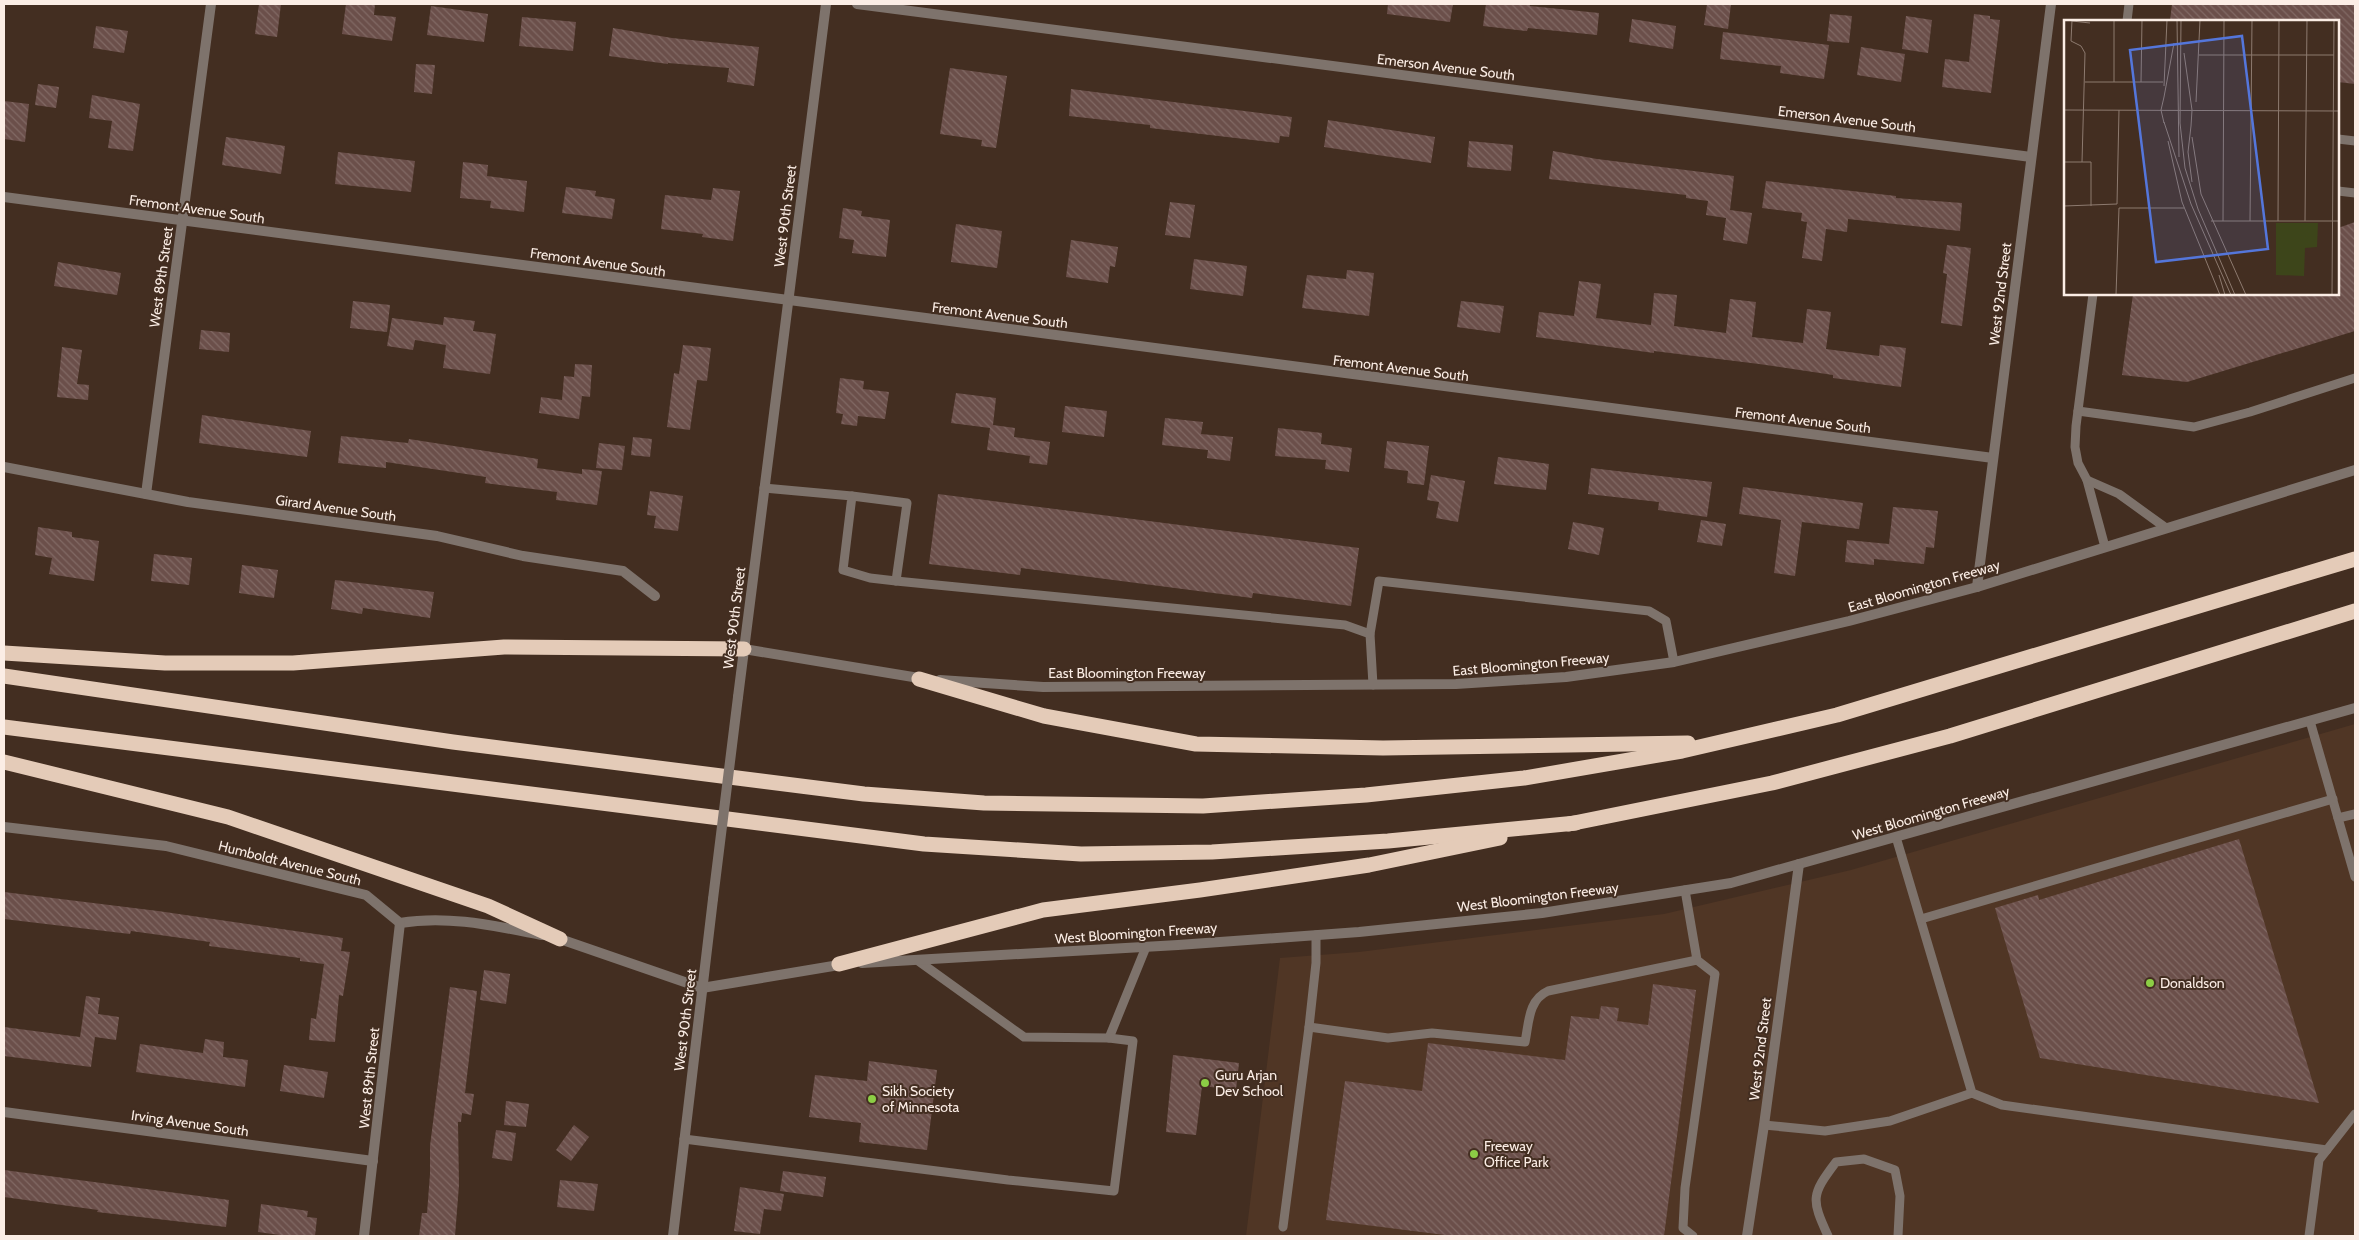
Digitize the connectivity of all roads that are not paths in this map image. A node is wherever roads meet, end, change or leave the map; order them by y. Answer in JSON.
{"nodes":[{"id":1,"x":211,"y":4,"type":"edge"},
{"id":2,"x":826,"y":4,"type":"edge"},
{"id":3,"x":857,"y":4,"type":"edge"},
{"id":4,"x":2050,"y":4,"type":"edge"},
{"id":5,"x":2129,"y":4,"type":"edge"},
{"id":6,"x":2126,"y":20,"type":"edge"},
{"id":7,"x":2339,"y":139,"type":"edge"},
{"id":8,"x":2355,"y":141,"type":"edge"},
{"id":9,"x":2031,"y":157,"type":"junction"},
{"id":10,"x":2339,"y":191,"type":"edge"},
{"id":11,"x":2355,"y":193,"type":"edge"},
{"id":12,"x":4,"y":198,"type":"edge"},
{"id":13,"x":183,"y":221,"type":"junction"},
{"id":14,"x":2093,"y":295,"type":"edge"},
{"id":15,"x":788,"y":302,"type":"junction"},
{"id":16,"x":2355,"y":378,"type":"edge"},
{"id":17,"x":2078,"y":411,"type":"junction"},
{"id":18,"x":1993,"y":458,"type":"junction"},
{"id":19,"x":4,"y":467,"type":"edge"},
{"id":20,"x":2355,"y":470,"type":"edge"},
{"id":21,"x":2087,"y":480,"type":"junction"},
{"id":22,"x":764,"y":488,"type":"junction"},
{"id":23,"x":146,"y":494,"type":"junction"},
{"id":24,"x":852,"y":496,"type":"junction"},
{"id":25,"x":2166,"y":528,"type":"junction"},
{"id":26,"x":2105,"y":547,"type":"junction"},
{"id":27,"x":2355,"y":559,"type":"edge"},
{"id":28,"x":896,"y":581,"type":"junction"},
{"id":29,"x":1976,"y":587,"type":"junction"},
{"id":30,"x":655,"y":596,"type":"dead end"},
{"id":31,"x":2355,"y":612,"type":"edge"},
{"id":32,"x":1370,"y":634,"type":"junction"},
{"id":33,"x":744,"y":649,"type":"junction"},
{"id":34,"x":4,"y":653,"type":"edge"},
{"id":35,"x":1674,"y":662,"type":"junction"},
{"id":36,"x":4,"y":676,"type":"edge"},
{"id":37,"x":919,"y":679,"type":"junction"},
{"id":38,"x":1373,"y":685,"type":"junction"},
{"id":39,"x":2355,"y":708,"type":"edge"},
{"id":40,"x":2310,"y":721,"type":"junction"},
{"id":41,"x":4,"y":727,"type":"edge"},
{"id":42,"x":1722,"y":742,"type":"junction"},
{"id":43,"x":4,"y":762,"type":"edge"},
{"id":44,"x":2332,"y":799,"type":"junction"},
{"id":45,"x":2355,"y":814,"type":"edge"},
{"id":46,"x":2338,"y":818,"type":"junction"},
{"id":47,"x":1576,"y":823,"type":"junction"},
{"id":48,"x":4,"y":827,"type":"edge"},
{"id":49,"x":1896,"y":837,"type":"junction"},
{"id":50,"x":1799,"y":864,"type":"junction"},
{"id":51,"x":2355,"y":877,"type":"edge"},
{"id":52,"x":1685,"y":890,"type":"junction"},
{"id":53,"x":1920,"y":919,"type":"junction"},
{"id":54,"x":400,"y":922,"type":"junction"},
{"id":55,"x":1316,"y":935,"type":"junction"},
{"id":56,"x":560,"y":939,"type":"junction"},
{"id":57,"x":1146,"y":947,"type":"junction"},
{"id":58,"x":917,"y":960,"type":"junction"},
{"id":59,"x":1697,"y":960,"type":"junction"},
{"id":60,"x":839,"y":964,"type":"junction"},
{"id":61,"x":702,"y":988,"type":"junction"},
{"id":62,"x":1309,"y":1027,"type":"junction"},
{"id":63,"x":1110,"y":1038,"type":"junction"},
{"id":64,"x":1972,"y":1093,"type":"junction"},
{"id":65,"x":4,"y":1112,"type":"edge"},
{"id":66,"x":2355,"y":1114,"type":"edge"},
{"id":67,"x":1764,"y":1125,"type":"junction"},
{"id":68,"x":684,"y":1139,"type":"junction"},
{"id":69,"x":2327,"y":1150,"type":"junction"},
{"id":70,"x":373,"y":1161,"type":"junction"},
{"id":71,"x":1283,"y":1227,"type":"dead end"},
{"id":72,"x":364,"y":1236,"type":"edge"},
{"id":73,"x":672,"y":1236,"type":"edge"},
{"id":74,"x":1693,"y":1236,"type":"edge"},
{"id":75,"x":1747,"y":1236,"type":"edge"},
{"id":76,"x":1828,"y":1236,"type":"edge"},
{"id":77,"x":1898,"y":1236,"type":"edge"},
{"id":78,"x":2308,"y":1236,"type":"edge"}],
"edges":[{"from":1,"to":13,"type":"street","name":"West 89th Street"},
{"from":2,"to":15,"type":"street","name":"West 90th Street"},
{"from":3,"to":9,"type":"street","name":"Emerson Avenue South"},
{"from":4,"to":9,"type":"street","name":"West 92nd Street"},
{"from":5,"to":6,"type":"lane"},
{"from":7,"to":8,"type":"lane"},
{"from":9,"to":18,"type":"street","name":"West 92nd Street"},
{"from":10,"to":11,"type":"lane"},
{"from":12,"to":13,"type":"street","name":"Fremont Avenue South"},
{"from":13,"to":15,"type":"street","name":"Fremont Avenue South"},
{"from":13,"to":23,"type":"street","name":"West 89th Street"},
{"from":14,"to":17,"type":"lane"},
{"from":15,"to":18,"type":"street","name":"Fremont Avenue South"},
{"from":15,"to":22,"type":"street","name":"West 90th Street"},
{"from":16,"to":17,"type":"lane"},
{"from":17,"to":21,"type":"lane"},
{"from":18,"to":29,"type":"street","name":"West 92nd Street"},
{"from":19,"to":23,"type":"street","name":"Girard Avenue South"},
{"from":20,"to":25,"type":"street","name":"East Bloomington Freeway"},
{"from":21,"to":25,"type":"lane"},
{"from":21,"to":26,"type":"lane"},
{"from":22,"to":24,"type":"lane"},
{"from":22,"to":33,"type":"street","name":"West 90th Street"},
{"from":23,"to":30,"type":"street","name":"Girard Avenue South"},
{"from":24,"to":28,"type":"lane"},
{"from":24,"to":28,"type":"lane"},
{"from":25,"to":26,"type":"street","name":"East Bloomington Freeway"},
{"from":26,"to":29,"type":"street","name":"East Bloomington Freeway"},
{"from":27,"to":42,"type":"highway"},
{"from":28,"to":32,"type":"lane"},
{"from":29,"to":35,"type":"street","name":"East Bloomington Freeway"},
{"from":31,"to":47,"type":"highway"},
{"from":32,"to":35,"type":"lane"},
{"from":32,"to":38,"type":"lane"},
{"from":33,"to":34,"type":"highway"},
{"from":33,"to":37,"type":"street","name":"East Bloomington Freeway"},
{"from":33,"to":61,"type":"street","name":"West 90th Street","bridge":true},
{"from":35,"to":38,"type":"street","name":"East Bloomington Freeway"},
{"from":36,"to":42,"type":"highway"},
{"from":37,"to":38,"type":"street","name":"East Bloomington Freeway"},
{"from":37,"to":42,"type":"highway"},
{"from":39,"to":40,"type":"street","name":"West Bloomington Freeway"},
{"from":40,"to":44,"type":"lane"},
{"from":40,"to":49,"type":"street","name":"West Bloomington Freeway"},
{"from":41,"to":47,"type":"highway"},
{"from":43,"to":56,"type":"highway"},
{"from":44,"to":46,"type":"lane"},
{"from":44,"to":53,"type":"lane"},
{"from":45,"to":46,"type":"lane"},
{"from":46,"to":51,"type":"lane"},
{"from":47,"to":60,"type":"highway"},
{"from":48,"to":54,"type":"street","name":"Humboldt Avenue South"},
{"from":49,"to":50,"type":"street","name":"West Bloomington Freeway"},
{"from":49,"to":53,"type":"lane"},
{"from":50,"to":52,"type":"street","name":"West Bloomington Freeway"},
{"from":50,"to":67,"type":"street","name":"West 92nd Street"},
{"from":52,"to":55,"type":"street","name":"West Bloomington Freeway"},
{"from":52,"to":59,"type":"lane"},
{"from":53,"to":64,"type":"lane"},
{"from":54,"to":56,"type":"street"},
{"from":54,"to":70,"type":"street","name":"West 89th Street"},
{"from":55,"to":57,"type":"street","name":"West Bloomington Freeway"},
{"from":55,"to":62,"type":"lane"},
{"from":56,"to":61,"type":"street"},
{"from":57,"to":58,"type":"street","name":"West Bloomington Freeway"},
{"from":57,"to":63,"type":"lane"},
{"from":58,"to":60,"type":"street","name":"West Bloomington Freeway"},
{"from":58,"to":63,"type":"lane"},
{"from":59,"to":62,"type":"lane"},
{"from":59,"to":74,"type":"lane"},
{"from":60,"to":61,"type":"street","name":"West Bloomington Freeway"},
{"from":61,"to":68,"type":"street","name":"West 90th Street"},
{"from":62,"to":71,"type":"lane"},
{"from":63,"to":68,"type":"lane"},
{"from":64,"to":67,"type":"lane"},
{"from":64,"to":69,"type":"lane"},
{"from":65,"to":70,"type":"street","name":"Irving Avenue South"},
{"from":66,"to":69,"type":"lane"},
{"from":67,"to":75,"type":"street","name":"West 92nd Street"},
{"from":68,"to":73,"type":"street","name":"West 90th Street"},
{"from":69,"to":78,"type":"lane"},
{"from":70,"to":72,"type":"street","name":"West 89th Street"},
{"from":76,"to":77,"type":"lane"}]}
